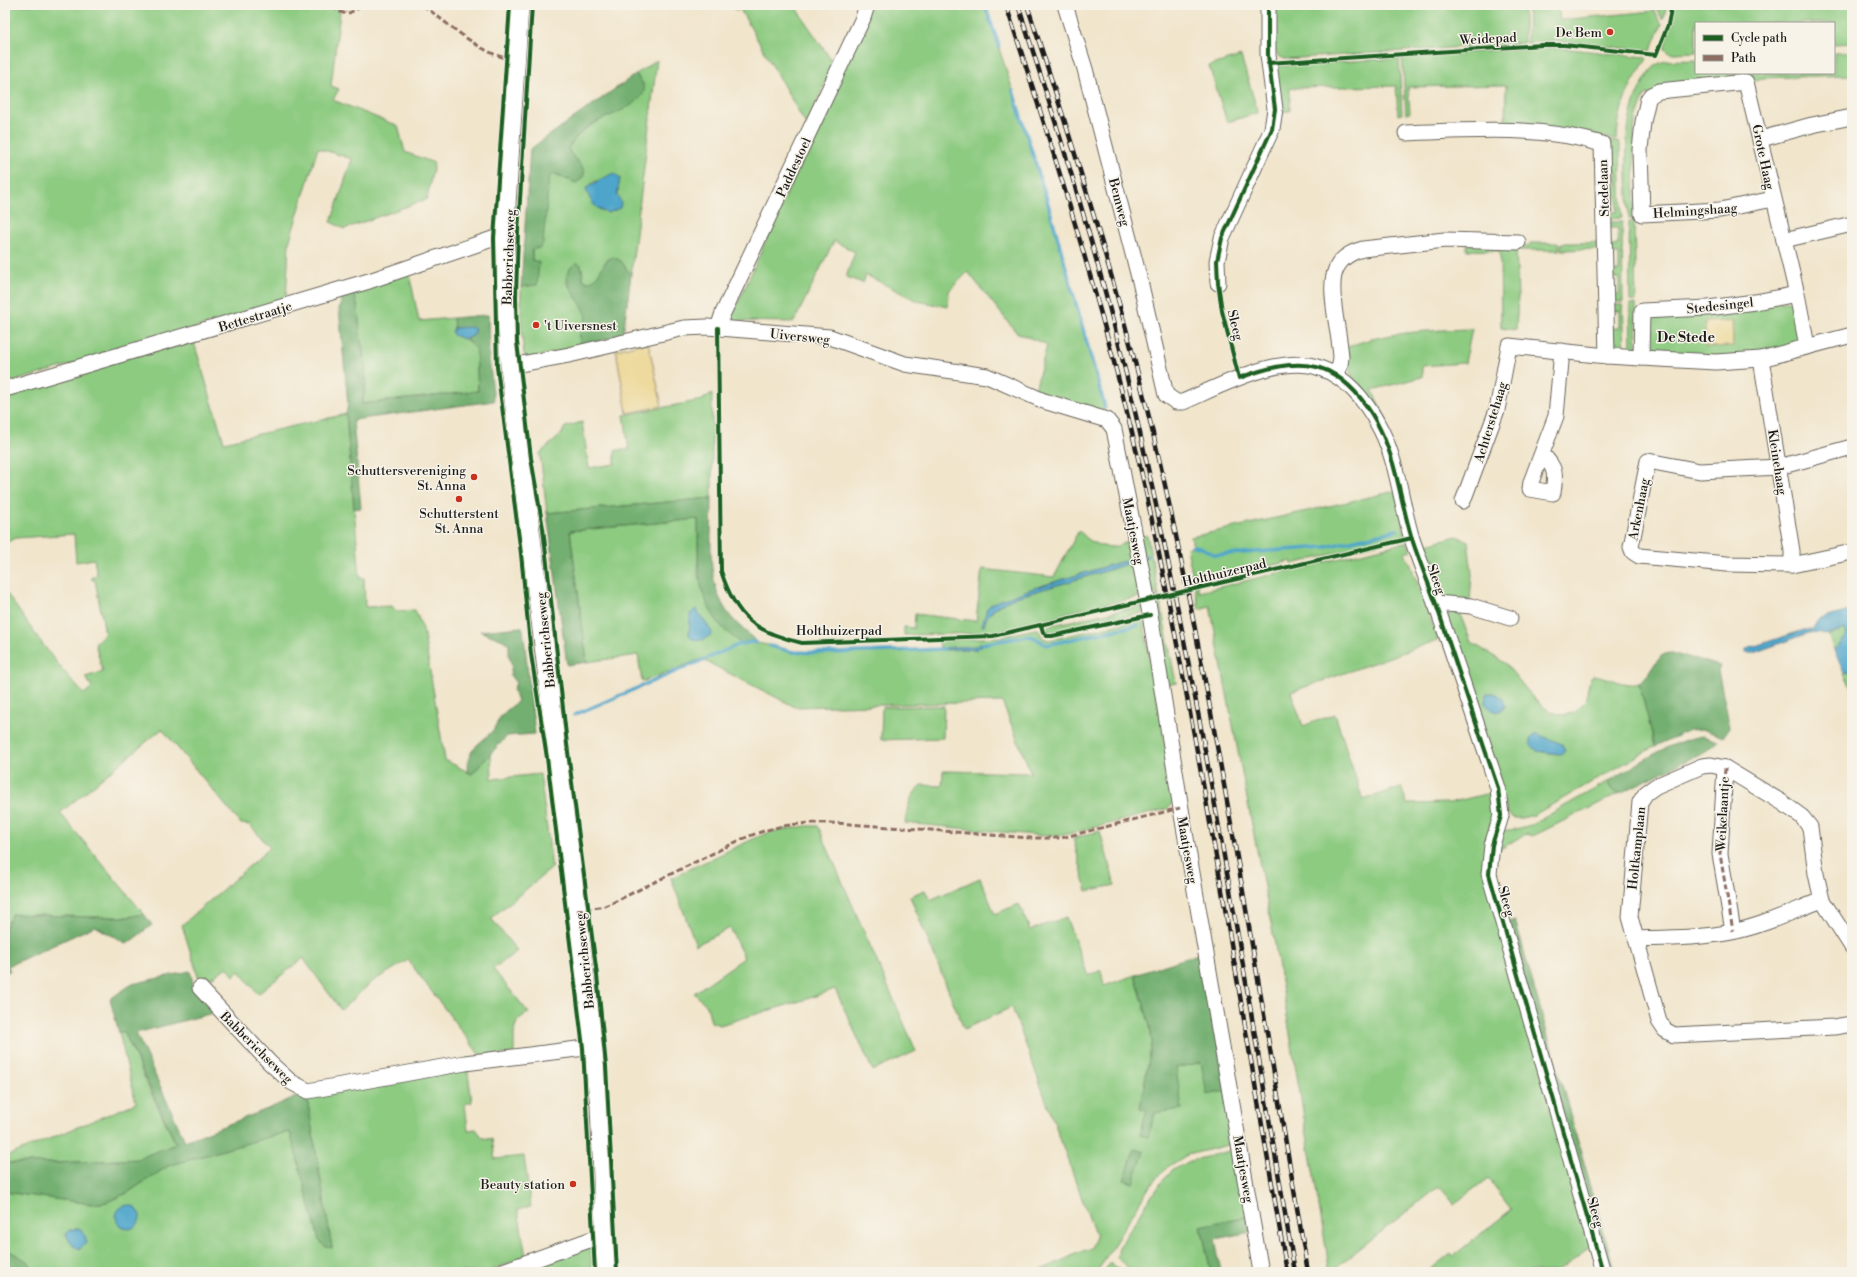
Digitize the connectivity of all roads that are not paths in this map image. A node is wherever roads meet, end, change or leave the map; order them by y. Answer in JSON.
{"nodes":[{"id":1,"x":519,"y":5,"type":"edge"},
{"id":2,"x":866,"y":5,"type":"edge"},
{"id":3,"x":1064,"y":5,"type":"edge"},
{"id":4,"x":1268,"y":5,"type":"edge"},
{"id":5,"x":1746,"y":82,"type":"joint"},
{"id":6,"x":1852,"y":117,"type":"edge"},
{"id":7,"x":1406,"y":133,"type":"dead end"},
{"id":8,"x":1760,"y":139,"type":"junction"},
{"id":9,"x":1773,"y":199,"type":"junction"},
{"id":10,"x":1852,"y":224,"type":"edge"},
{"id":11,"x":504,"y":235,"type":"junction"},
{"id":12,"x":1784,"y":240,"type":"junction"},
{"id":13,"x":1518,"y":242,"type":"dead end"},
{"id":14,"x":1218,"y":283,"type":"dead end"},
{"id":15,"x":1797,"y":294,"type":"junction"},
{"id":16,"x":718,"y":328,"type":"junction"},
{"id":17,"x":1852,"y":335,"type":"edge"},
{"id":18,"x":1807,"y":346,"type":"junction"},
{"id":19,"x":1562,"y":351,"type":"junction"},
{"id":20,"x":1607,"y":356,"type":"junction"},
{"id":21,"x":1641,"y":358,"type":"junction"},
{"id":22,"x":1761,"y":359,"type":"junction"},
{"id":23,"x":510,"y":366,"type":"junction"},
{"id":24,"x":1335,"y":375,"type":"junction"},
{"id":25,"x":5,"y":389,"type":"edge"},
{"id":26,"x":1170,"y":399,"type":"joint"},
{"id":27,"x":1114,"y":429,"type":"joint"},
{"id":28,"x":1852,"y":447,"type":"edge"},
{"id":29,"x":1542,"y":454,"type":"dead end"},
{"id":30,"x":1779,"y":467,"type":"junction"},
{"id":31,"x":1463,"y":501,"type":"dead end"},
{"id":32,"x":1852,"y":552,"type":"edge"},
{"id":33,"x":1792,"y":565,"type":"junction"},
{"id":34,"x":1435,"y":602,"type":"junction"},
{"id":35,"x":1510,"y":618,"type":"dead end"},
{"id":36,"x":1725,"y":768,"type":"junction"},
{"id":37,"x":1822,"y":900,"type":"junction"},
{"id":38,"x":1733,"y":932,"type":"junction"},
{"id":39,"x":1636,"y":939,"type":"junction"},
{"id":40,"x":1852,"y":947,"type":"edge"},
{"id":41,"x":200,"y":988,"type":"dead end"},
{"id":42,"x":1852,"y":1024,"type":"edge"},
{"id":43,"x":593,"y":1047,"type":"junction"},
{"id":44,"x":606,"y":1234,"type":"junction"},
{"id":45,"x":500,"y":1272,"type":"edge"},
{"id":46,"x":607,"y":1272,"type":"edge"},
{"id":47,"x":1261,"y":1272,"type":"edge"},
{"id":48,"x":1603,"y":1272,"type":"edge"}],
"edges":[{"from":1,"to":11,"type":"main road","name":"Babberichseweg"},
{"from":2,"to":16,"type":"street","name":"Paddestoel"},
{"from":3,"to":26,"type":"street","name":"Bemweg"},
{"from":4,"to":14,"type":"street"},
{"from":5,"to":8,"type":"street","name":"Grote Haag"},
{"from":5,"to":9,"type":"street","name":"Helmingshaag"},
{"from":6,"to":8,"type":"street"},
{"from":7,"to":20,"type":"street","name":"Stedelaan"},
{"from":8,"to":9,"type":"street","name":"Grote Haag"},
{"from":9,"to":12,"type":"street","name":"Grote Haag"},
{"from":10,"to":12,"type":"street"},
{"from":11,"to":23,"type":"main road","name":"Babberichseweg"},
{"from":11,"to":25,"type":"street","name":"Bettestraatje"},
{"from":12,"to":15,"type":"street"},
{"from":13,"to":24,"type":"street"},
{"from":15,"to":18,"type":"street"},
{"from":15,"to":21,"type":"street","name":"Stedesingel"},
{"from":16,"to":23,"type":"street","name":"Uiversweg"},
{"from":16,"to":27,"type":"street","name":"Uiversweg"},
{"from":17,"to":18,"type":"street"},
{"from":18,"to":22,"type":"street"},
{"from":19,"to":20,"type":"street","name":"Achterstehaag"},
{"from":19,"to":29,"type":"street"},
{"from":19,"to":31,"type":"street","name":"Achterstehaag"},
{"from":20,"to":21,"type":"street","name":"Achterstehaag"},
{"from":21,"to":22,"type":"street"},
{"from":22,"to":30,"type":"street","name":"Kleinehaag"},
{"from":23,"to":43,"type":"main road","name":"Babberichseweg"},
{"from":24,"to":26,"type":"street","name":"Sleeg"},
{"from":24,"to":34,"type":"street","name":"Sleeg"},
{"from":27,"to":47,"type":"street","name":"Maatjesweg"},
{"from":28,"to":30,"type":"street"},
{"from":30,"to":33,"type":"street","name":"Kleinehaag"},
{"from":30,"to":33,"type":"street","name":"Arkenhaag"},
{"from":32,"to":33,"type":"street"},
{"from":34,"to":35,"type":"street","name":"Sleeg"},
{"from":34,"to":48,"type":"street","name":"Sleeg"},
{"from":36,"to":37,"type":"street","name":"Holtkamplaan"},
{"from":36,"to":38,"type":"street","name":"Weikelaantje"},
{"from":36,"to":39,"type":"street","name":"Holtkamplaan"},
{"from":37,"to":38,"type":"street"},
{"from":37,"to":40,"type":"street","name":"Holtkamplaan"},
{"from":38,"to":39,"type":"street"},
{"from":39,"to":42,"type":"street","name":"Holtkamplaan"},
{"from":41,"to":43,"type":"street","name":"Babberichseweg"},
{"from":43,"to":44,"type":"main road","name":"Babberichseweg"},
{"from":44,"to":45,"type":"street"},
{"from":44,"to":46,"type":"main road","name":"Babberichseweg"}]}
